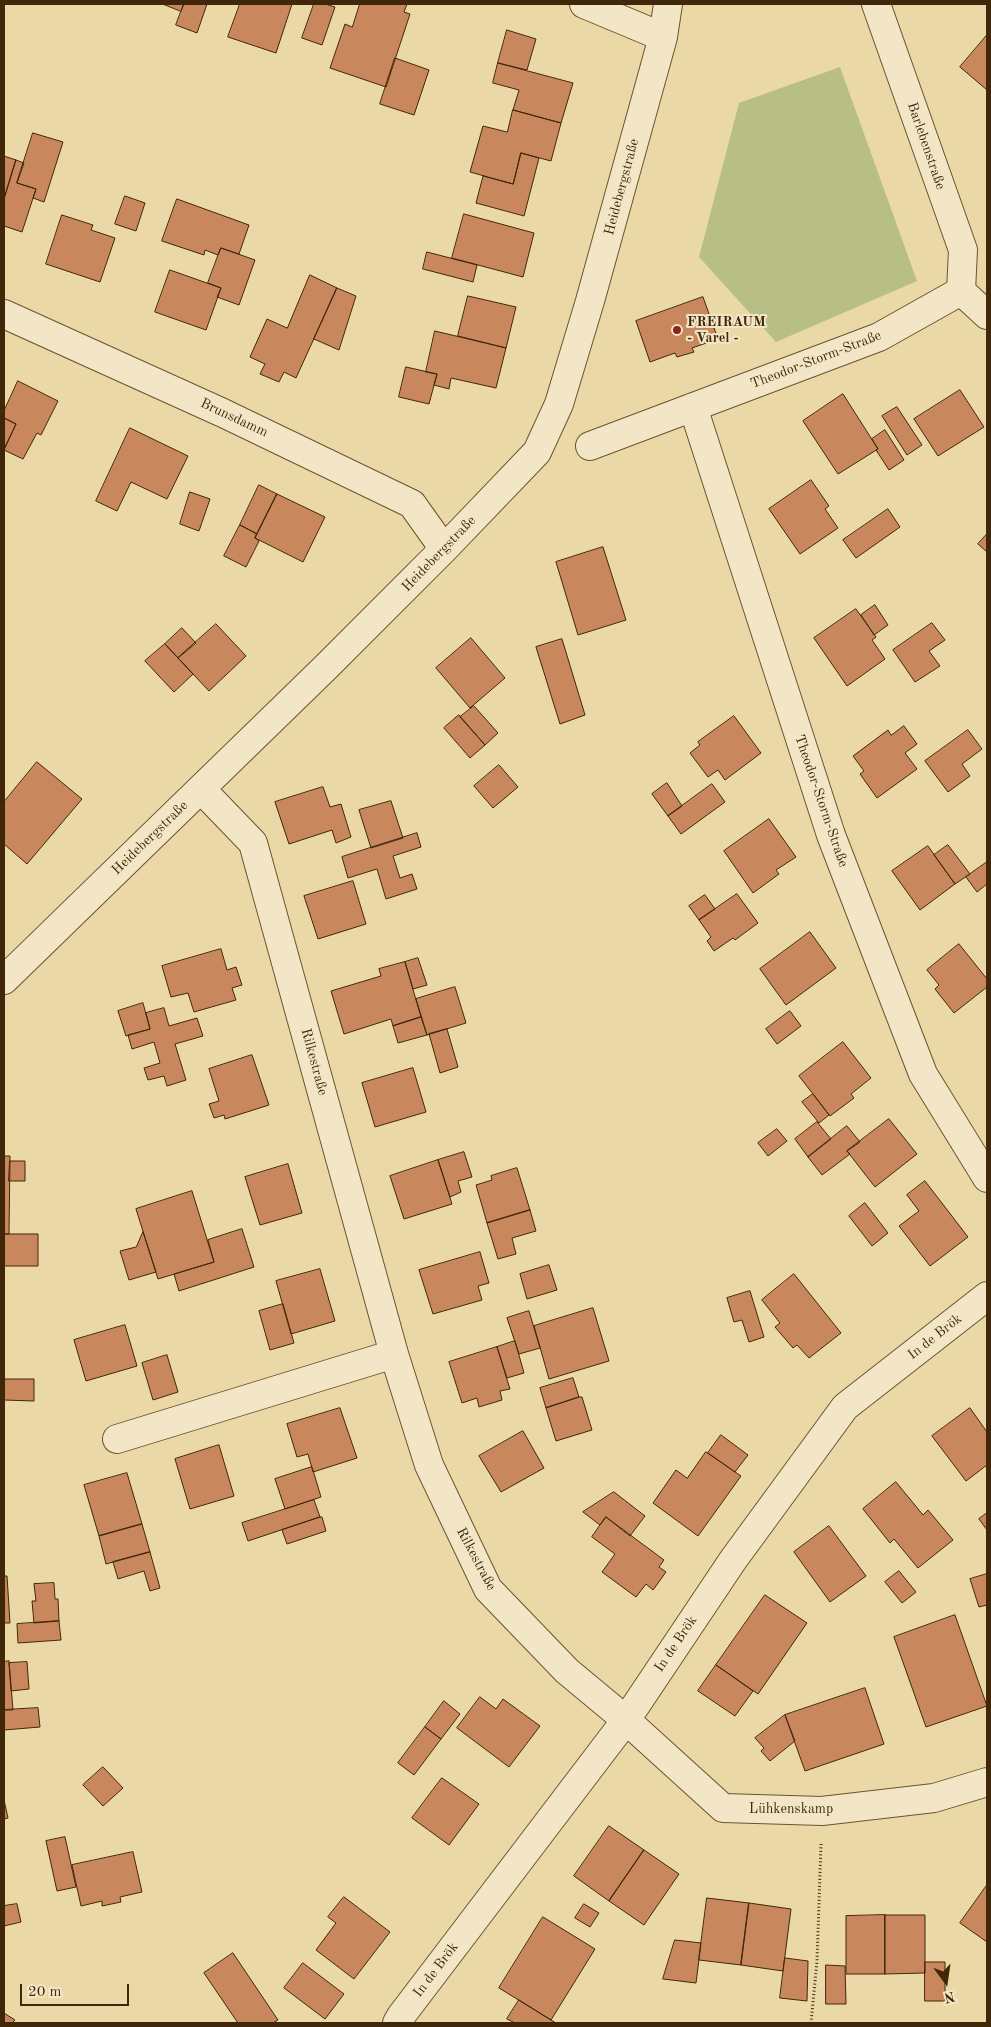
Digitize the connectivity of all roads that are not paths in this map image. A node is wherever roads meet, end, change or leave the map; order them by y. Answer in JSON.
{"nodes":[{"id":1,"x":584,"y":4,"type":"edge"},
{"id":2,"x":668,"y":4,"type":"edge"},
{"id":3,"x":876,"y":4,"type":"edge"},
{"id":4,"x":663,"y":37,"type":"junction"},
{"id":5,"x":960,"y":291,"type":"junction"},
{"id":6,"x":4,"y":314,"type":"edge"},
{"id":7,"x":987,"y":315,"type":"edge"},
{"id":8,"x":693,"y":407,"type":"junction"},
{"id":9,"x":590,"y":446,"type":"dead end"},
{"id":10,"x":444,"y":549,"type":"junction"},
{"id":11,"x":201,"y":789,"type":"junction"},
{"id":12,"x":4,"y":980,"type":"edge"},
{"id":13,"x":987,"y":1178,"type":"edge"},
{"id":14,"x":987,"y":1296,"type":"edge"},
{"id":15,"x":394,"y":1354,"type":"junction"},
{"id":16,"x":117,"y":1440,"type":"dead end"},
{"id":17,"x":626,"y":1720,"type":"junction"},
{"id":18,"x":987,"y":1782,"type":"edge"},
{"id":19,"x":397,"y":2023,"type":"edge"}],
"edges":[{"from":1,"to":4,"type":"street"},
{"from":2,"to":4,"type":"street","name":"Heidebergstraße"},
{"from":3,"to":5,"type":"street","name":"Barlebenstraße"},
{"from":4,"to":10,"type":"street","name":"Heidebergstraße"},
{"from":5,"to":7,"type":"street"},
{"from":5,"to":8,"type":"street","name":"Theodor-Storm-Straße"},
{"from":6,"to":10,"type":"street","name":"Brunsdamm"},
{"from":8,"to":9,"type":"street","name":"Theodor-Storm-Straße"},
{"from":8,"to":13,"type":"street","name":"Theodor-Storm-Straße"},
{"from":10,"to":11,"type":"street","name":"Heidebergstraße"},
{"from":11,"to":12,"type":"street","name":"Heidebergstraße"},
{"from":11,"to":15,"type":"street","name":"Rilkestraße"},
{"from":14,"to":17,"type":"street","name":"In de Brök"},
{"from":15,"to":16,"type":"street"},
{"from":15,"to":17,"type":"street","name":"Rilkestraße"},
{"from":17,"to":18,"type":"street","name":"Lühkenskamp"},
{"from":17,"to":19,"type":"street","name":"In de Brök"}]}
